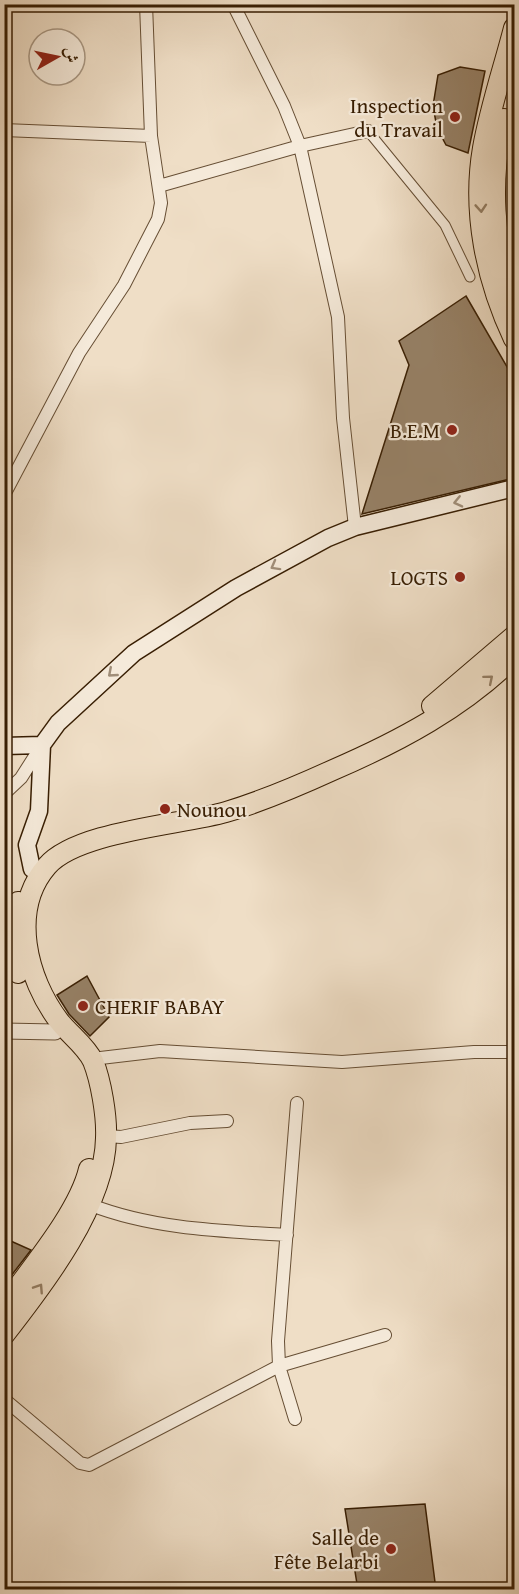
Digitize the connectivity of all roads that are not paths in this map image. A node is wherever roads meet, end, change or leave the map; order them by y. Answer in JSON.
{"nodes":[{"id":1,"x":146,"y":4,"type":"edge"},
{"id":2,"x":233,"y":4,"type":"edge"},
{"id":3,"x":514,"y":28,"type":"edge"},
{"id":4,"x":514,"y":81,"type":"edge"},
{"id":5,"x":4,"y":130,"type":"edge"},
{"id":6,"x":368,"y":131,"type":"joint"},
{"id":7,"x":151,"y":136,"type":"junction"},
{"id":8,"x":300,"y":146,"type":"junction"},
{"id":9,"x":159,"y":186,"type":"junction"},
{"id":10,"x":470,"y":277,"type":"dead end"},
{"id":11,"x":514,"y":302,"type":"edge"},
{"id":12,"x":514,"y":339,"type":"edge"},
{"id":13,"x":514,"y":488,"type":"edge"},
{"id":14,"x":4,"y":495,"type":"edge"},
{"id":15,"x":355,"y":527,"type":"junction"},
{"id":16,"x":514,"y":636,"type":"edge"},
{"id":17,"x":514,"y":657,"type":"edge"},
{"id":18,"x":42,"y":745,"type":"junction"},
{"id":19,"x":4,"y":746,"type":"edge"},
{"id":20,"x":4,"y":794,"type":"edge"},
{"id":21,"x":32,"y":869,"type":"junction"},
{"id":22,"x":4,"y":1031,"type":"edge"},
{"id":23,"x":55,"y":1032,"type":"junction"},
{"id":24,"x":514,"y":1052,"type":"edge"},
{"id":25,"x":92,"y":1059,"type":"junction"},
{"id":26,"x":297,"y":1103,"type":"dead end"},
{"id":27,"x":227,"y":1121,"type":"dead end"},
{"id":28,"x":107,"y":1136,"type":"junction"},
{"id":29,"x":91,"y":1204,"type":"junction"},
{"id":30,"x":287,"y":1235,"type":"junction"},
{"id":31,"x":4,"y":1306,"type":"edge"},
{"id":32,"x":4,"y":1335,"type":"edge"},
{"id":33,"x":385,"y":1335,"type":"dead end"},
{"id":34,"x":279,"y":1366,"type":"junction"},
{"id":35,"x":4,"y":1399,"type":"edge"},
{"id":36,"x":295,"y":1419,"type":"dead end"}],
"edges":[{"from":1,"to":7,"type":"street"},
{"from":2,"to":8,"type":"street"},
{"from":3,"to":12,"type":"main road","one_way":true},
{"from":4,"to":11,"type":"main road"},
{"from":5,"to":7,"type":"street"},
{"from":6,"to":8,"type":"street"},
{"from":6,"to":10,"type":"street"},
{"from":7,"to":9,"type":"street"},
{"from":8,"to":9,"type":"street"},
{"from":8,"to":15,"type":"street"},
{"from":9,"to":14,"type":"street"},
{"from":13,"to":15,"type":"main road","one_way":true},
{"from":15,"to":18,"type":"main road","one_way":true},
{"from":16,"to":21,"type":"main road"},
{"from":25,"to":17,"type":"main road","one_way":true},
{"from":18,"to":19,"type":"main road"},
{"from":18,"to":20,"type":"street"},
{"from":18,"to":21,"type":"main road"},
{"from":21,"to":23,"type":"main road"},
{"from":22,"to":23,"type":"street"},
{"from":23,"to":31,"type":"main road"},
{"from":24,"to":25,"type":"street"},
{"from":25,"to":28,"type":"main road"},
{"from":26,"to":30,"type":"street"},
{"from":27,"to":28,"type":"street"},
{"from":28,"to":29,"type":"main road"},
{"from":29,"to":30,"type":"street"},
{"from":32,"to":29,"type":"main road","one_way":true},
{"from":30,"to":34,"type":"street"},
{"from":33,"to":34,"type":"street"},
{"from":34,"to":35,"type":"street"},
{"from":34,"to":36,"type":"street"}]}
